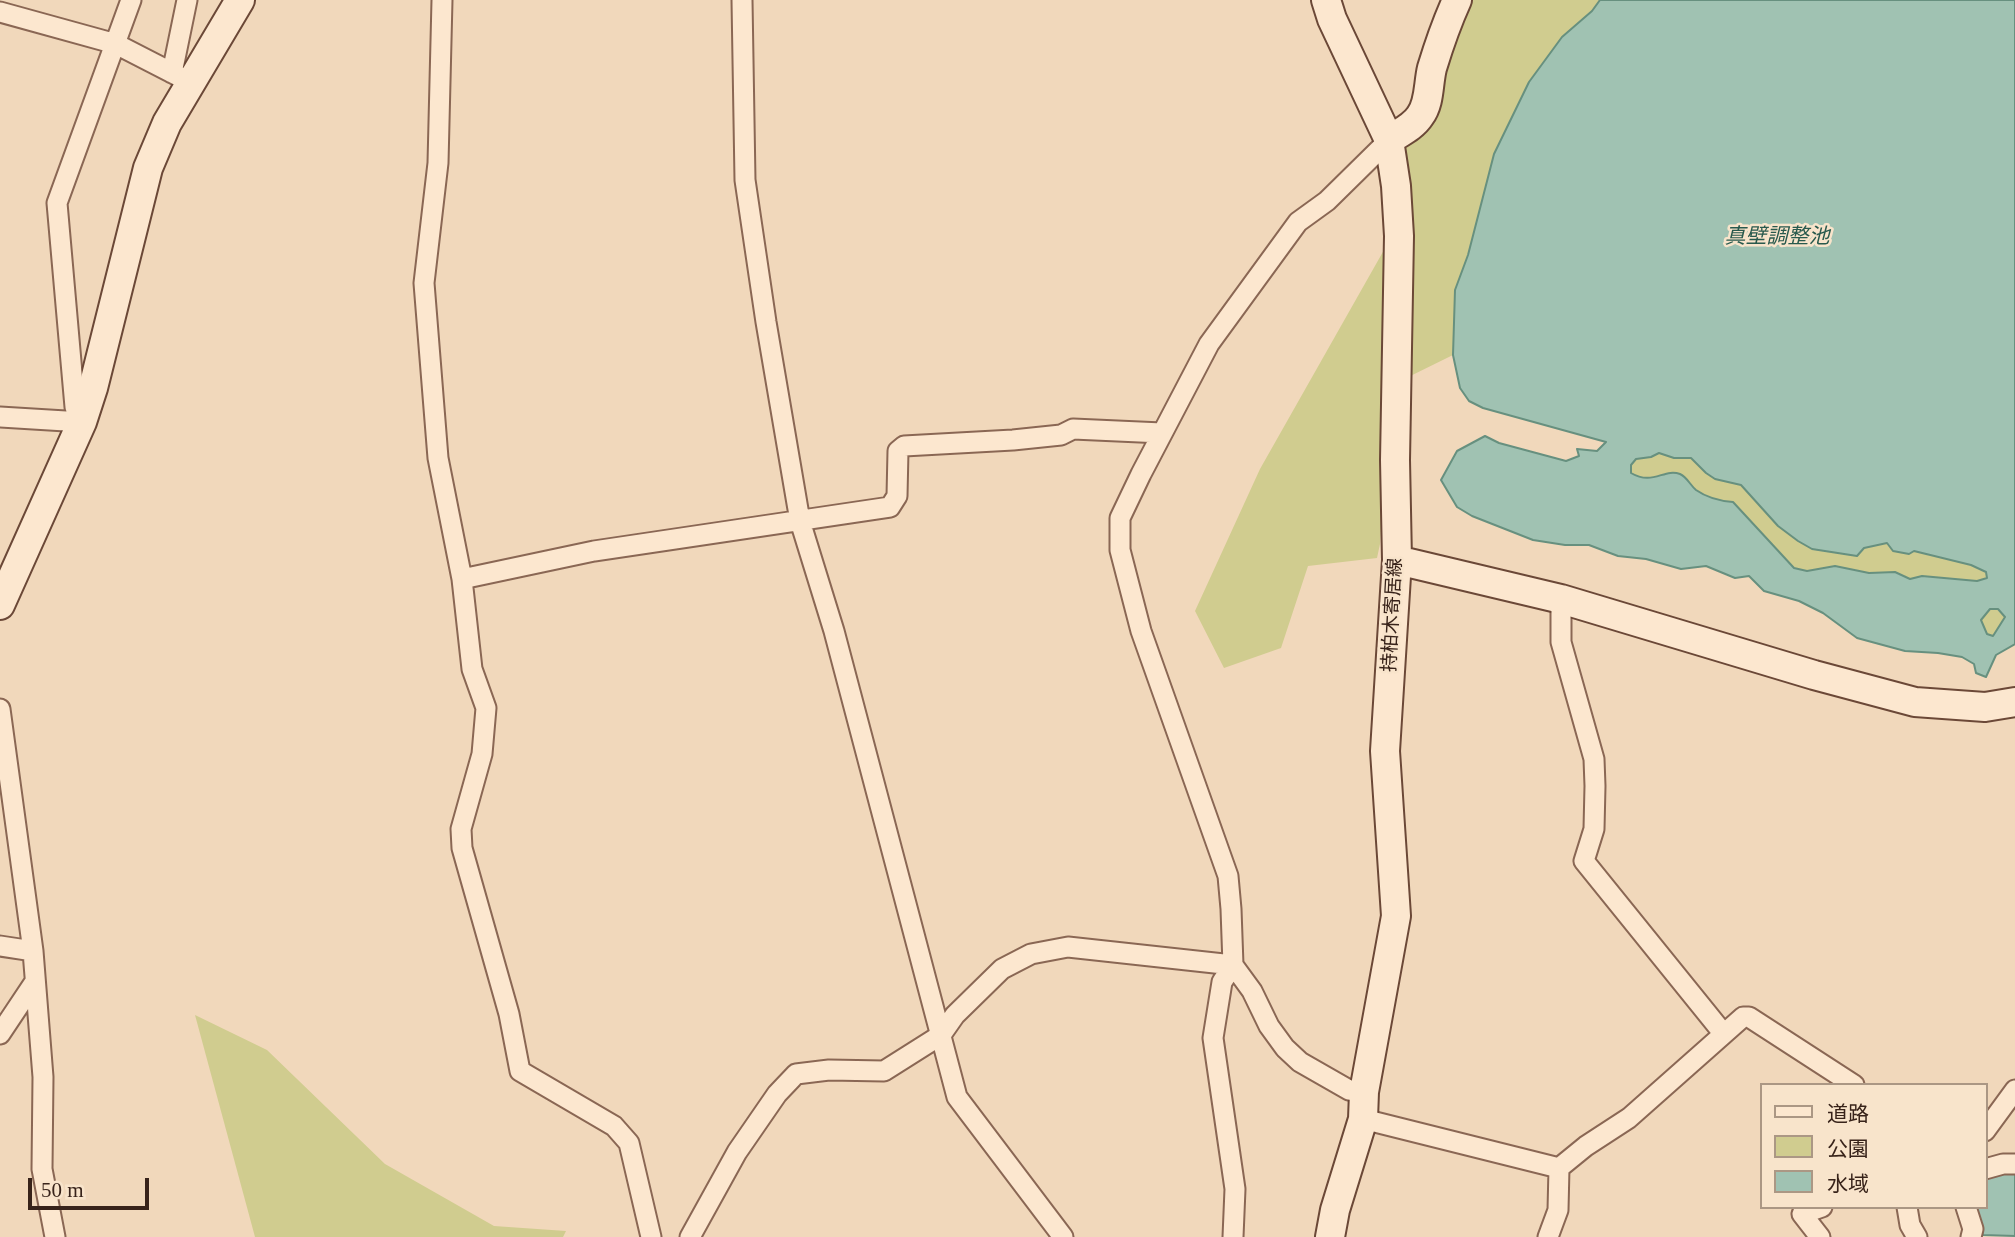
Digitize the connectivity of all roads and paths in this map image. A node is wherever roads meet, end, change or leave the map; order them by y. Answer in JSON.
{"nodes":[{"id":1,"x":131,"y":0,"type":"edge"},
{"id":2,"x":187,"y":0,"type":"edge"},
{"id":3,"x":240,"y":0,"type":"edge"},
{"id":4,"x":442,"y":0,"type":"edge"},
{"id":5,"x":742,"y":0,"type":"edge"},
{"id":6,"x":1326,"y":0,"type":"edge"},
{"id":7,"x":1457,"y":0,"type":"edge"},
{"id":8,"x":0,"y":12,"type":"edge"},
{"id":9,"x":116,"y":44,"type":"junction"},
{"id":10,"x":181,"y":78,"type":"junction"},
{"id":11,"x":1389,"y":140,"type":"junction"},
{"id":12,"x":0,"y":417,"type":"edge"},
{"id":13,"x":82,"y":422,"type":"junction"},
{"id":14,"x":1163,"y":433,"type":"junction"},
{"id":15,"x":800,"y":521,"type":"junction"},
{"id":16,"x":1396,"y":560,"type":"junction"},
{"id":17,"x":462,"y":579,"type":"junction"},
{"id":18,"x":1561,"y":599,"type":"junction"},
{"id":19,"x":0,"y":605,"type":"edge"},
{"id":20,"x":2015,"y":702,"type":"edge"},
{"id":21,"x":0,"y":709,"type":"edge"},
{"id":22,"x":0,"y":946,"type":"edge"},
{"id":23,"x":33,"y":951,"type":"junction"},
{"id":24,"x":1233,"y":965,"type":"junction"},
{"id":25,"x":34,"y":983,"type":"junction"},
{"id":26,"x":1723,"y":1033,"type":"junction"},
{"id":27,"x":0,"y":1034,"type":"edge"},
{"id":28,"x":941,"y":1035,"type":"junction"},
{"id":29,"x":1851,"y":1083,"type":"edge"},
{"id":30,"x":2015,"y":1090,"type":"edge"},
{"id":31,"x":1364,"y":1105,"type":"junction"},
{"id":32,"x":1987,"y":1128,"type":"edge"},
{"id":33,"x":2015,"y":1164,"type":"edge"},
{"id":34,"x":1559,"y":1168,"type":"junction"},
{"id":35,"x":1987,"y":1168,"type":"edge"},
{"id":36,"x":1816,"y":1209,"type":"edge"},
{"id":37,"x":1907,"y":1209,"type":"edge"},
{"id":38,"x":1967,"y":1209,"type":"edge"},
{"id":39,"x":55,"y":1237,"type":"edge"},
{"id":40,"x":651,"y":1237,"type":"edge"},
{"id":41,"x":690,"y":1237,"type":"edge"},
{"id":42,"x":1063,"y":1237,"type":"edge"},
{"id":43,"x":1233,"y":1237,"type":"edge"},
{"id":44,"x":1330,"y":1237,"type":"edge"},
{"id":45,"x":1548,"y":1237,"type":"edge"},
{"id":46,"x":1820,"y":1237,"type":"edge"},
{"id":47,"x":1917,"y":1237,"type":"edge"},
{"id":48,"x":1971,"y":1237,"type":"edge"}],
"edges":[{"from":1,"to":9,"type":"street"},
{"from":2,"to":10,"type":"street"},
{"from":3,"to":10,"type":"street"},
{"from":4,"to":17,"type":"street"},
{"from":5,"to":15,"type":"street"},
{"from":6,"to":11,"type":"street","name":"持柏木寄居線"},
{"from":7,"to":11,"type":"street"},
{"from":8,"to":9,"type":"street"},
{"from":9,"to":10,"type":"street"},
{"from":9,"to":13,"type":"street"},
{"from":10,"to":13,"type":"street"},
{"from":11,"to":14,"type":"street"},
{"from":11,"to":16,"type":"street","name":"持柏木寄居線"},
{"from":12,"to":13,"type":"street"},
{"from":13,"to":19,"type":"street"},
{"from":14,"to":15,"type":"street"},
{"from":14,"to":24,"type":"street"},
{"from":15,"to":17,"type":"street"},
{"from":15,"to":28,"type":"street"},
{"from":16,"to":18,"type":"street"},
{"from":16,"to":31,"type":"street","name":"持柏木寄居線"},
{"from":17,"to":40,"type":"street"},
{"from":18,"to":20,"type":"street"},
{"from":18,"to":26,"type":"street"},
{"from":21,"to":23,"type":"street"},
{"from":22,"to":23,"type":"street"},
{"from":23,"to":25,"type":"street"},
{"from":24,"to":28,"type":"street"},
{"from":24,"to":31,"type":"street"},
{"from":24,"to":43,"type":"street"},
{"from":25,"to":27,"type":"street"},
{"from":25,"to":39,"type":"street"},
{"from":26,"to":29,"type":"street"},
{"from":26,"to":34,"type":"street"},
{"from":28,"to":41,"type":"street"},
{"from":28,"to":42,"type":"street"},
{"from":30,"to":32,"type":"street"},
{"from":31,"to":34,"type":"street"},
{"from":31,"to":44,"type":"street","name":"持柏木寄居線"},
{"from":33,"to":35,"type":"street"},
{"from":34,"to":45,"type":"street"},
{"from":36,"to":46,"type":"street"},
{"from":37,"to":47,"type":"street"},
{"from":38,"to":48,"type":"street"}]}
